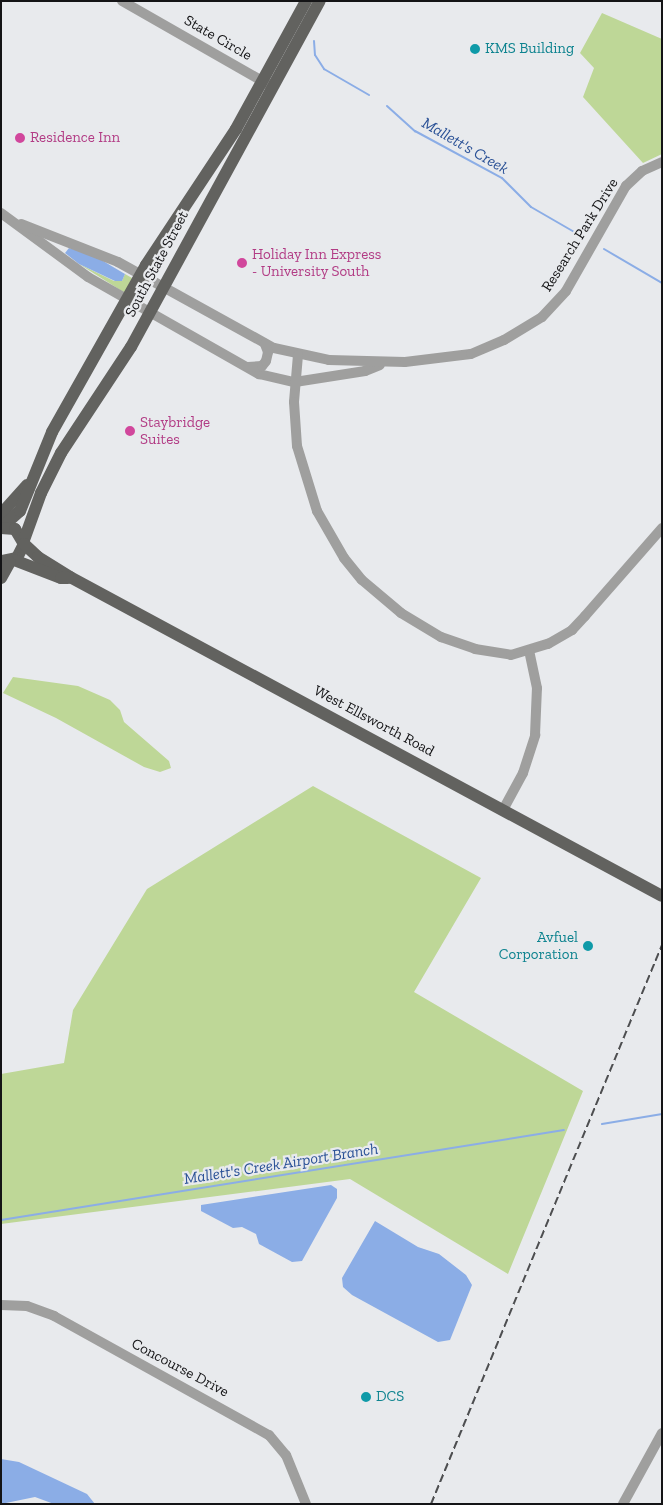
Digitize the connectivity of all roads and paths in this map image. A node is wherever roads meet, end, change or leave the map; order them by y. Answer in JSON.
{"nodes":[{"id":1,"x":122,"y":1,"type":"edge"},
{"id":2,"x":306,"y":1,"type":"edge"},
{"id":3,"x":320,"y":1,"type":"edge"},
{"id":4,"x":281,"y":59,"type":"junction"},
{"id":5,"x":267,"y":84,"type":"junction"},
{"id":6,"x":662,"y":162,"type":"edge"},
{"id":7,"x":198,"y":187,"type":"junction"},
{"id":8,"x":1,"y":213,"type":"edge"},
{"id":9,"x":21,"y":224,"type":"junction"},
{"id":10,"x":97,"y":252,"type":"junction"},
{"id":11,"x":62,"y":257,"type":"junction"},
{"id":12,"x":179,"y":258,"type":"junction"},
{"id":13,"x":141,"y":275,"type":"junction"},
{"id":14,"x":164,"y":288,"type":"junction"},
{"id":15,"x":127,"y":301,"type":"junction"},
{"id":16,"x":149,"y":314,"type":"junction"},
{"id":17,"x":265,"y":344,"type":"junction"},
{"id":18,"x":298,"y":355,"type":"junction"},
{"id":19,"x":383,"y":364,"type":"junction"},
{"id":20,"x":246,"y":367,"type":"junction"},
{"id":21,"x":295,"y":382,"type":"junction"},
{"id":22,"x":80,"y":383,"type":"junction"},
{"id":23,"x":96,"y":400,"type":"junction"},
{"id":24,"x":60,"y":418,"type":"junction"},
{"id":25,"x":45,"y":447,"type":"junction"},
{"id":26,"x":38,"y":465,"type":"junction"},
{"id":27,"x":55,"y":465,"type":"junction"},
{"id":28,"x":43,"y":488,"type":"junction"},
{"id":29,"x":1,"y":514,"type":"edge"},
{"id":30,"x":2,"y":528,"type":"edge"},
{"id":31,"x":662,"y":528,"type":"edge"},
{"id":32,"x":24,"y":542,"type":"junction"},
{"id":33,"x":8,"y":561,"type":"edge"},
{"id":34,"x":70,"y":577,"type":"junction"},
{"id":35,"x":1,"y":578,"type":"edge"},
{"id":36,"x":530,"y":651,"type":"junction"},
{"id":37,"x":503,"y":810,"type":"junction"},
{"id":38,"x":662,"y":896,"type":"edge"},
{"id":39,"x":1,"y":1306,"type":"edge"},
{"id":40,"x":662,"y":1433,"type":"edge"},
{"id":41,"x":306,"y":1504,"type":"edge"},
{"id":42,"x":623,"y":1504,"type":"edge"}],
"edges":[{"from":1,"to":5,"type":"street","name":"State Circle"},
{"from":2,"to":4,"type":"main road","name":"South State Street"},
{"from":3,"to":4,"type":"main road","name":"South State Street"},
{"from":4,"to":5,"type":"main road","name":"South State Street"},
{"from":5,"to":7,"type":"main road","name":"South State Street"},
{"from":5,"to":12,"type":"main road","name":"South State Street"},
{"from":6,"to":19,"type":"street","name":"Research Park Drive"},
{"from":7,"to":12,"type":"main road"},
{"from":7,"to":13,"type":"main road","name":"South State Street"},
{"from":8,"to":9,"type":"street"},
{"from":9,"to":10,"type":"street"},
{"from":9,"to":11,"type":"street","name":"Research Park Drive"},
{"from":10,"to":11,"type":"street"},
{"from":10,"to":13,"type":"street","name":"Research Park Drive"},
{"from":11,"to":15,"type":"street","name":"Research Park Drive"},
{"from":12,"to":14,"type":"main road","name":"South State Street"},
{"from":13,"to":14,"type":"street","name":"Research Park Drive"},
{"from":13,"to":15,"type":"main road","name":"South State Street"},
{"from":14,"to":16,"type":"main road","name":"South State Street"},
{"from":14,"to":17,"type":"street","name":"Research Park Drive"},
{"from":15,"to":16,"type":"street","name":"Research Park Drive"},
{"from":15,"to":22,"type":"main road","name":"South State Street"},
{"from":16,"to":20,"type":"street","name":"Research Park Drive"},
{"from":16,"to":23,"type":"main road","name":"South State Street"},
{"from":17,"to":18,"type":"street","name":"Research Park Drive"},
{"from":17,"to":20,"type":"street"},
{"from":18,"to":19,"type":"street","name":"Research Park Drive"},
{"from":18,"to":21,"type":"street"},
{"from":19,"to":21,"type":"street","name":"Research Park Drive"},
{"from":20,"to":21,"type":"street","name":"Research Park Drive"},
{"from":21,"to":36,"type":"street"},
{"from":22,"to":23,"type":"main road"},
{"from":22,"to":24,"type":"main road","name":"South State Street"},
{"from":23,"to":27,"type":"main road","name":"South State Street"},
{"from":24,"to":25,"type":"main road","name":"South State Street"},
{"from":24,"to":27,"type":"main road"},
{"from":25,"to":26,"type":"main road","name":"South State Street"},
{"from":25,"to":28,"type":"main road"},
{"from":26,"to":29,"type":"main road"},
{"from":26,"to":30,"type":"main road","name":"South State Street"},
{"from":27,"to":28,"type":"main road","name":"South State Street"},
{"from":28,"to":32,"type":"main road","name":"South State Street"},
{"from":30,"to":32,"type":"main road","name":"West Ellsworth Road"},
{"from":31,"to":36,"type":"street"},
{"from":32,"to":33,"type":"main road","name":"South State Street"},
{"from":32,"to":34,"type":"main road","name":"West Ellsworth Road"},
{"from":33,"to":34,"type":"main road","name":"West Ellsworth Road"},
{"from":33,"to":35,"type":"main road"},
{"from":34,"to":37,"type":"main road","name":"West Ellsworth Road"},
{"from":36,"to":37,"type":"street"},
{"from":37,"to":38,"type":"main road","name":"West Ellsworth Road"},
{"from":39,"to":41,"type":"street","name":"Concourse Drive"},
{"from":40,"to":42,"type":"street"}]}
